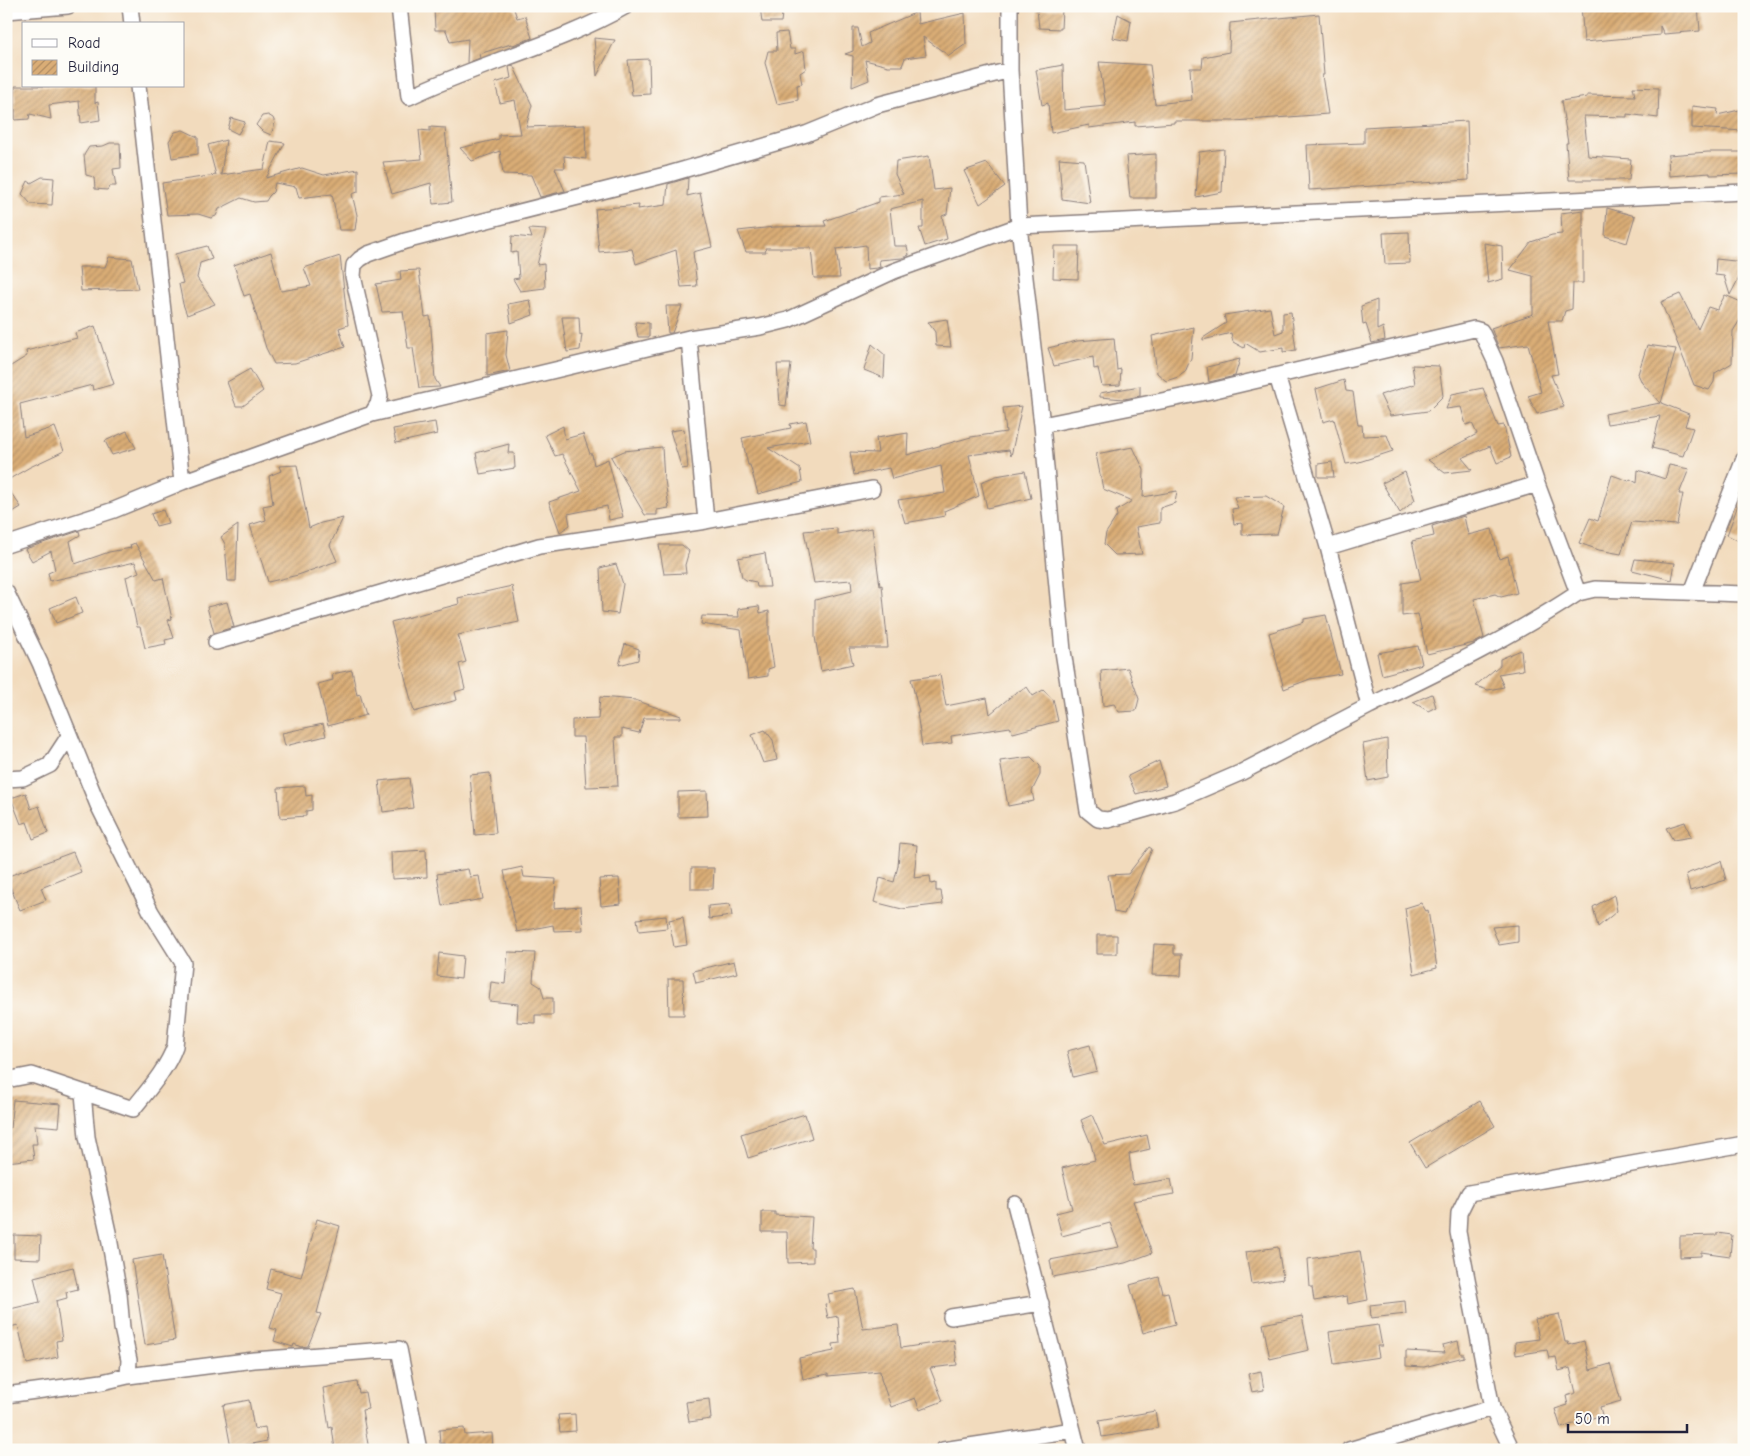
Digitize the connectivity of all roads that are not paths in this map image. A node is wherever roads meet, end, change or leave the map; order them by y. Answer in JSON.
{"nodes":[{"id":1,"x":68,"y":6,"type":"edge"},
{"id":2,"x":130,"y":6,"type":"edge"},
{"id":3,"x":399,"y":6,"type":"edge"},
{"id":4,"x":626,"y":6,"type":"edge"},
{"id":5,"x":1010,"y":6,"type":"edge"},
{"id":6,"x":6,"y":11,"type":"edge"},
{"id":7,"x":132,"y":22,"type":"edge"},
{"id":8,"x":1010,"y":70,"type":"junction"},
{"id":9,"x":138,"y":88,"type":"edge"},
{"id":10,"x":1744,"y":192,"type":"edge"},
{"id":11,"x":1019,"y":226,"type":"junction"},
{"id":12,"x":688,"y":338,"type":"junction"},
{"id":13,"x":1277,"y":376,"type":"junction"},
{"id":14,"x":372,"y":414,"type":"junction"},
{"id":15,"x":1042,"y":425,"type":"junction"},
{"id":16,"x":1744,"y":459,"type":"edge"},
{"id":17,"x":182,"y":482,"type":"junction"},
{"id":18,"x":1537,"y":484,"type":"junction"},
{"id":19,"x":872,"y":489,"type":"dead end"},
{"id":20,"x":706,"y":521,"type":"junction"},
{"id":21,"x":6,"y":545,"type":"edge"},
{"id":22,"x":1328,"y":547,"type":"junction"},
{"id":23,"x":6,"y":592,"type":"edge"},
{"id":24,"x":1692,"y":592,"type":"junction"},
{"id":25,"x":1578,"y":593,"type":"junction"},
{"id":26,"x":1744,"y":594,"type":"edge"},
{"id":27,"x":216,"y":642,"type":"dead end"},
{"id":28,"x":1369,"y":706,"type":"junction"},
{"id":29,"x":69,"y":736,"type":"junction"},
{"id":30,"x":6,"y":780,"type":"edge"},
{"id":31,"x":6,"y":1080,"type":"edge"},
{"id":32,"x":82,"y":1093,"type":"junction"},
{"id":33,"x":1744,"y":1144,"type":"edge"},
{"id":34,"x":1015,"y":1204,"type":"dead end"},
{"id":35,"x":1040,"y":1303,"type":"junction"},
{"id":36,"x":951,"y":1317,"type":"dead end"},
{"id":37,"x":128,"y":1376,"type":"junction"},
{"id":38,"x":6,"y":1395,"type":"edge"},
{"id":39,"x":1492,"y":1408,"type":"junction"},
{"id":40,"x":1073,"y":1430,"type":"junction"},
{"id":41,"x":419,"y":1450,"type":"edge"},
{"id":42,"x":943,"y":1450,"type":"edge"},
{"id":43,"x":1078,"y":1450,"type":"edge"},
{"id":44,"x":1348,"y":1450,"type":"edge"},
{"id":45,"x":1512,"y":1450,"type":"edge"}],
"edges":[{"from":1,"to":6,"type":"street"},
{"from":2,"to":7,"type":"street"},
{"from":3,"to":4,"type":"street"},
{"from":5,"to":8,"type":"street"},
{"from":8,"to":11,"type":"street"},
{"from":8,"to":14,"type":"street"},
{"from":9,"to":17,"type":"street"},
{"from":10,"to":11,"type":"street"},
{"from":11,"to":12,"type":"street"},
{"from":11,"to":15,"type":"street"},
{"from":12,"to":14,"type":"street"},
{"from":12,"to":20,"type":"street"},
{"from":13,"to":15,"type":"street"},
{"from":13,"to":18,"type":"street"},
{"from":13,"to":22,"type":"street"},
{"from":14,"to":17,"type":"street"},
{"from":15,"to":28,"type":"street"},
{"from":16,"to":24,"type":"street"},
{"from":17,"to":21,"type":"street"},
{"from":18,"to":22,"type":"street"},
{"from":18,"to":25,"type":"street"},
{"from":19,"to":20,"type":"street"},
{"from":20,"to":27,"type":"street"},
{"from":22,"to":28,"type":"street"},
{"from":23,"to":29,"type":"street"},
{"from":24,"to":25,"type":"street"},
{"from":24,"to":26,"type":"street"},
{"from":25,"to":28,"type":"street"},
{"from":29,"to":30,"type":"street"},
{"from":29,"to":32,"type":"street"},
{"from":31,"to":32,"type":"street"},
{"from":32,"to":37,"type":"street"},
{"from":33,"to":39,"type":"street"},
{"from":34,"to":35,"type":"street"},
{"from":35,"to":36,"type":"street"},
{"from":35,"to":40,"type":"street"},
{"from":37,"to":38,"type":"street"},
{"from":37,"to":41,"type":"street"},
{"from":39,"to":44,"type":"street"},
{"from":39,"to":45,"type":"street"},
{"from":40,"to":42,"type":"street"},
{"from":40,"to":43,"type":"street"}]}
